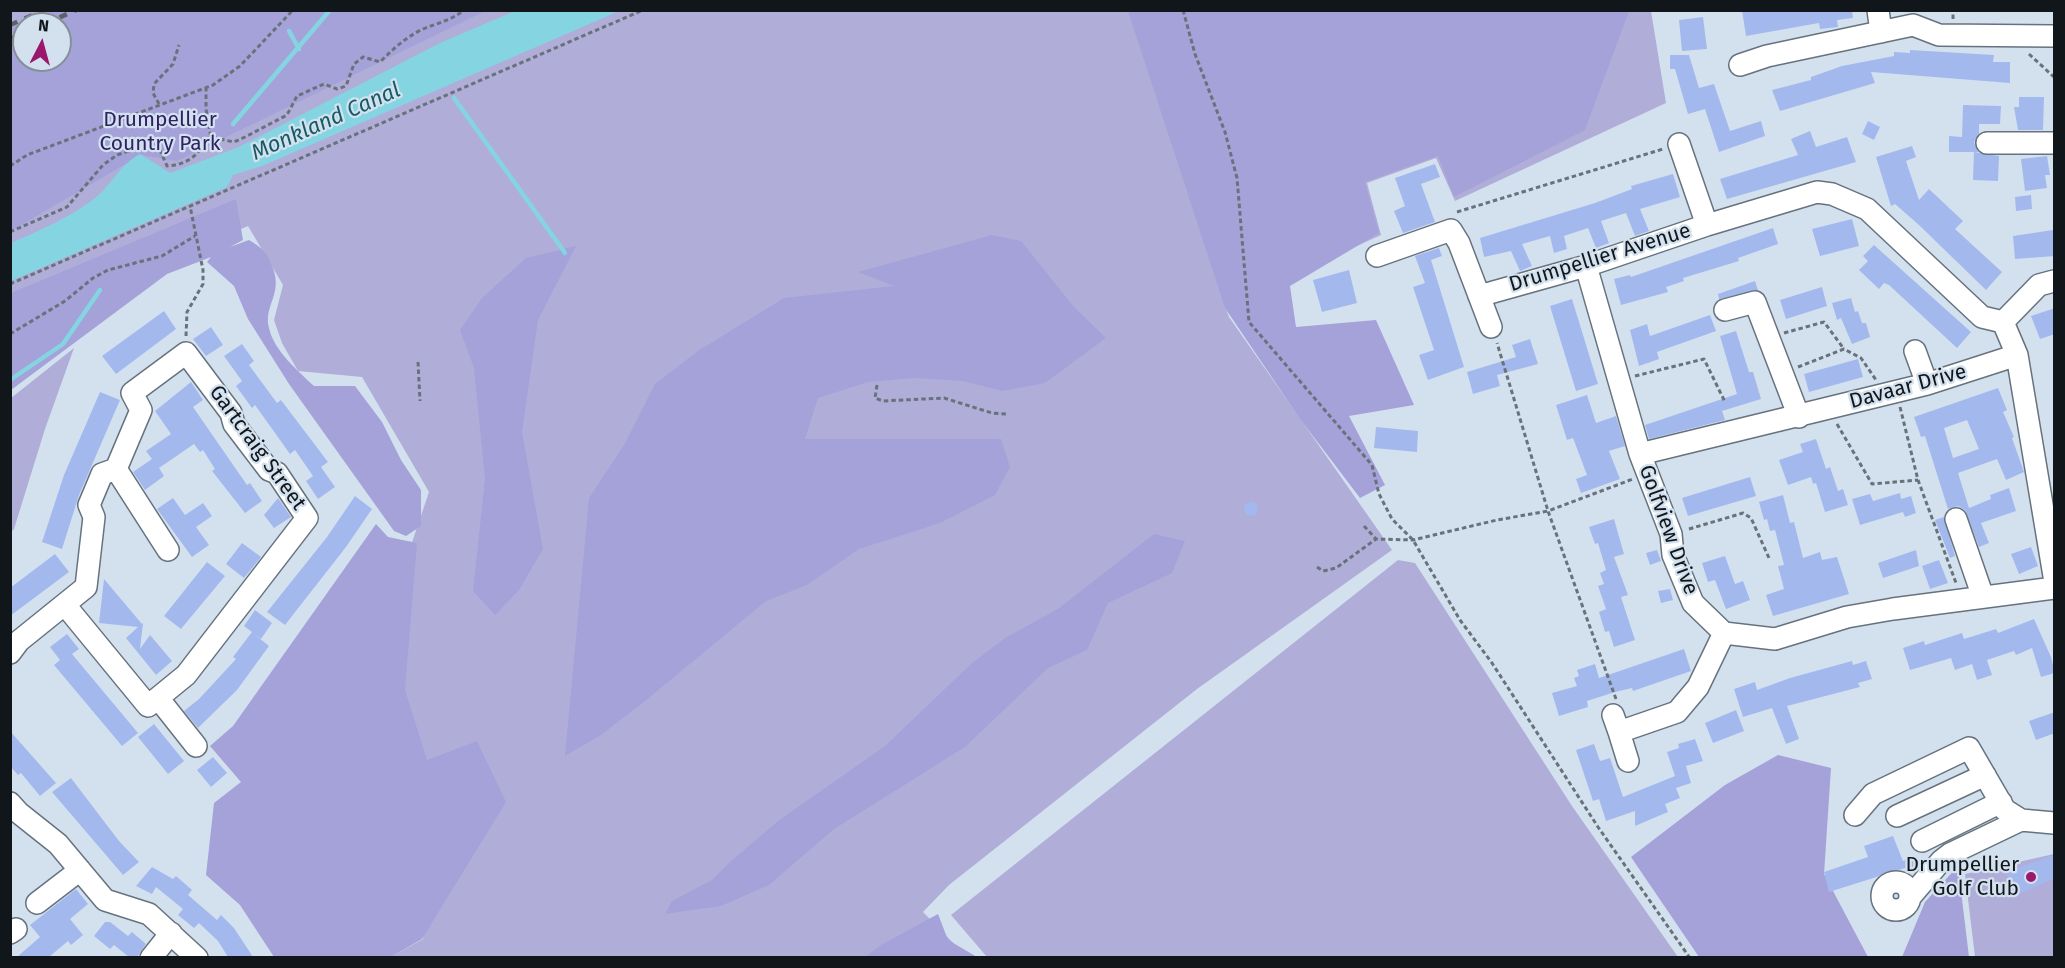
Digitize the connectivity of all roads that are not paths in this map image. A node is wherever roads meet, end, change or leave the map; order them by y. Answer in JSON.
{"nodes":[{"id":1,"x":1878,"y":10,"type":"edge"},
{"id":2,"x":1881,"y":32,"type":"junction"},
{"id":3,"x":2055,"y":36,"type":"edge"},
{"id":4,"x":1740,"y":64,"type":"dead end"},
{"id":5,"x":1987,"y":143,"type":"dead end"},
{"id":6,"x":2055,"y":143,"type":"edge"},
{"id":7,"x":1679,"y":144,"type":"road end"},
{"id":8,"x":1707,"y":225,"type":"junction"},
{"id":9,"x":1377,"y":256,"type":"dead end"},
{"id":10,"x":1586,"y":266,"type":"junction"},
{"id":11,"x":2055,"y":281,"type":"edge"},
{"id":12,"x":1486,"y":293,"type":"junction"},
{"id":13,"x":1725,"y":310,"type":"dead end"},
{"id":14,"x":2003,"y":322,"type":"junction"},
{"id":15,"x":1491,"y":327,"type":"road end"},
{"id":16,"x":1915,"y":351,"type":"dead end"},
{"id":17,"x":2017,"y":355,"type":"junction"},
{"id":18,"x":1927,"y":384,"type":"junction"},
{"id":19,"x":1799,"y":417,"type":"junction"},
{"id":20,"x":1641,"y":454,"type":"junction"},
{"id":21,"x":116,"y":469,"type":"junction"},
{"id":22,"x":1956,"y":519,"type":"dead end"},
{"id":23,"x":168,"y":550,"type":"dead end"},
{"id":24,"x":2055,"y":576,"type":"edge"},
{"id":25,"x":2055,"y":588,"type":"edge"},
{"id":26,"x":1973,"y":598,"type":"junction"},
{"id":27,"x":65,"y":605,"type":"junction"},
{"id":28,"x":1725,"y":633,"type":"junction"},
{"id":29,"x":10,"y":653,"type":"edge"},
{"id":30,"x":158,"y":698,"type":"junction"},
{"id":31,"x":196,"y":746,"type":"dead end"},
{"id":32,"x":1628,"y":761,"type":"dead end"},
{"id":33,"x":1985,"y":775,"type":"junction"},
{"id":34,"x":10,"y":802,"type":"edge"},
{"id":35,"x":2001,"y":802,"type":"junction"},
{"id":36,"x":1855,"y":815,"type":"dead end"},
{"id":37,"x":1897,"y":816,"type":"dead end"},
{"id":38,"x":2021,"y":820,"type":"junction"},
{"id":39,"x":2055,"y":823,"type":"edge"},
{"id":40,"x":1922,"y":841,"type":"dead end"},
{"id":41,"x":80,"y":870,"type":"junction"},
{"id":42,"x":1911,"y":896,"type":"dead end"},
{"id":43,"x":37,"y":903,"type":"dead end"},
{"id":44,"x":171,"y":933,"type":"junction"},
{"id":45,"x":151,"y":957,"type":"edge"},
{"id":46,"x":197,"y":957,"type":"edge"}],
"edges":[{"from":1,"to":2,"type":"street"},
{"from":2,"to":3,"type":"street"},
{"from":2,"to":4,"type":"street"},
{"from":5,"to":6,"type":"street"},
{"from":7,"to":8,"type":"street","name":"Drumpellier Avenue"},
{"from":8,"to":10,"type":"street","name":"Drumpellier Avenue"},
{"from":8,"to":14,"type":"street","name":"Drumpellier Avenue"},
{"from":9,"to":12,"type":"street"},
{"from":10,"to":12,"type":"street","name":"Drumpellier Avenue"},
{"from":10,"to":20,"type":"street","name":"Golfview Drive"},
{"from":11,"to":14,"type":"street"},
{"from":12,"to":15,"type":"street"},
{"from":13,"to":19,"type":"street"},
{"from":14,"to":17,"type":"street"},
{"from":16,"to":18,"type":"street"},
{"from":17,"to":18,"type":"street","name":"Davaar Drive"},
{"from":17,"to":24,"type":"street"},
{"from":18,"to":19,"type":"street","name":"Davaar Drive"},
{"from":19,"to":20,"type":"street","name":"Davaar Drive"},
{"from":20,"to":28,"type":"street","name":"Golfview Drive"},
{"from":21,"to":23,"type":"street"},
{"from":21,"to":27,"type":"street"},
{"from":21,"to":30,"type":"street","name":"Gartcraig Street"},
{"from":22,"to":26,"type":"street"},
{"from":25,"to":26,"type":"street"},
{"from":26,"to":28,"type":"street"},
{"from":27,"to":29,"type":"street"},
{"from":27,"to":30,"type":"street"},
{"from":28,"to":32,"type":"street"},
{"from":30,"to":31,"type":"street"},
{"from":33,"to":35,"type":"street"},
{"from":33,"to":36,"type":"street"},
{"from":33,"to":37,"type":"street"},
{"from":34,"to":41,"type":"street"},
{"from":35,"to":38,"type":"street"},
{"from":35,"to":40,"type":"street"},
{"from":38,"to":39,"type":"street"},
{"from":38,"to":42,"type":"street"},
{"from":41,"to":43,"type":"street"},
{"from":41,"to":44,"type":"street"},
{"from":44,"to":45,"type":"street"},
{"from":44,"to":46,"type":"street"}]}
